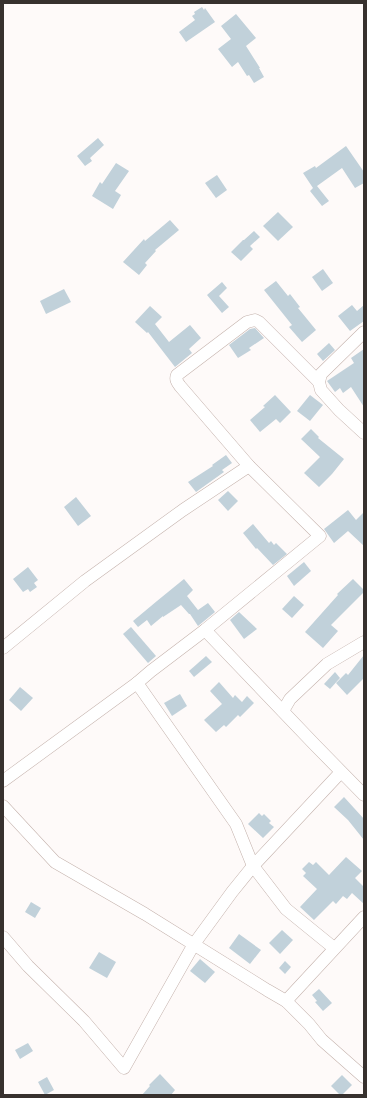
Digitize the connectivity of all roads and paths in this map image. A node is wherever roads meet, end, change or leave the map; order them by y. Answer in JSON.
{"nodes":[{"id":1,"x":364,"y":332,"type":"edge"},
{"id":2,"x":319,"y":382,"type":"junction"},
{"id":3,"x":364,"y":433,"type":"edge"},
{"id":4,"x":250,"y":466,"type":"junction"},
{"id":5,"x":205,"y":630,"type":"junction"},
{"id":6,"x":364,"y":642,"type":"edge"},
{"id":7,"x":3,"y":648,"type":"edge"},
{"id":8,"x":137,"y":683,"type":"junction"},
{"id":9,"x":283,"y":711,"type":"junction"},
{"id":10,"x":342,"y":772,"type":"junction"},
{"id":11,"x":3,"y":781,"type":"edge"},
{"id":12,"x":364,"y":795,"type":"edge"},
{"id":13,"x":3,"y":806,"type":"edge"},
{"id":14,"x":253,"y":866,"type":"junction"},
{"id":15,"x":364,"y":917,"type":"edge"},
{"id":16,"x":3,"y":937,"type":"edge"},
{"id":17,"x":195,"y":945,"type":"junction"},
{"id":18,"x":334,"y":948,"type":"junction"},
{"id":19,"x":286,"y":1000,"type":"junction"},
{"id":20,"x":364,"y":1077,"type":"edge"}],
"edges":[{"from":1,"to":2,"type":"street"},
{"from":2,"to":3,"type":"street"},
{"from":2,"to":4,"type":"street"},
{"from":4,"to":5,"type":"street"},
{"from":4,"to":7,"type":"street"},
{"from":5,"to":8,"type":"street"},
{"from":5,"to":9,"type":"street"},
{"from":6,"to":9,"type":"street"},
{"from":8,"to":11,"type":"street"},
{"from":8,"to":14,"type":"street"},
{"from":9,"to":10,"type":"street"},
{"from":10,"to":12,"type":"street"},
{"from":10,"to":14,"type":"street"},
{"from":13,"to":17,"type":"street"},
{"from":14,"to":17,"type":"street"},
{"from":14,"to":18,"type":"street"},
{"from":15,"to":18,"type":"street"},
{"from":16,"to":17,"type":"street"},
{"from":17,"to":19,"type":"street"},
{"from":18,"to":19,"type":"street"},
{"from":19,"to":20,"type":"street"}]}
